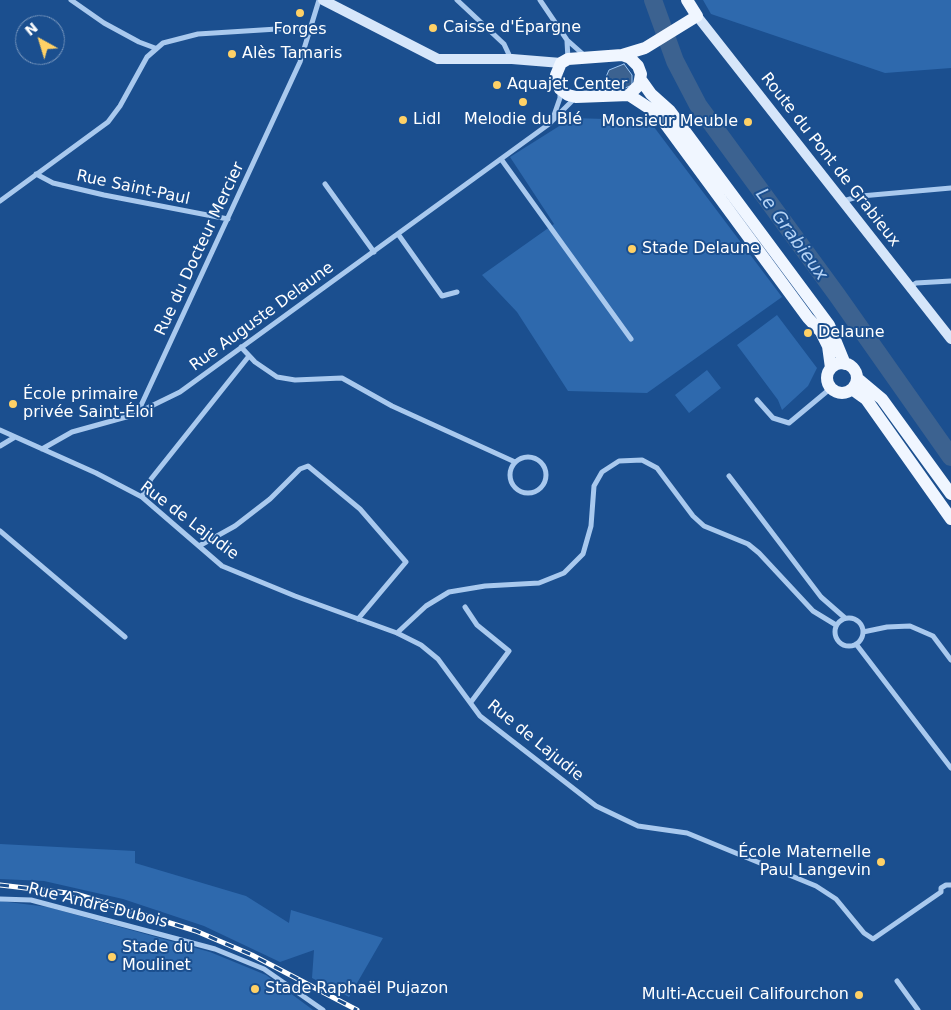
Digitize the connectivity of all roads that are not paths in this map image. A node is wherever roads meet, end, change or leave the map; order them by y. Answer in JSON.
{"nodes":[{"id":1,"x":71,"y":0,"type":"edge"},
{"id":2,"x":319,"y":0,"type":"edge"},
{"id":3,"x":323,"y":0,"type":"edge"},
{"id":4,"x":457,"y":0,"type":"edge"},
{"id":5,"x":540,"y":0,"type":"edge"},
{"id":6,"x":687,"y":0,"type":"edge"},
{"id":7,"x":697,"y":16,"type":"junction"},
{"id":8,"x":309,"y":27,"type":"junction"},
{"id":9,"x":567,"y":40,"type":"junction"},
{"id":10,"x":155,"y":48,"type":"junction"},
{"id":11,"x":645,"y":48,"type":"junction"},
{"id":12,"x":622,"y":56,"type":"junction"},
{"id":13,"x":587,"y":57,"type":"junction"},
{"id":14,"x":512,"y":59,"type":"junction"},
{"id":15,"x":562,"y":66,"type":"junction"},
{"id":16,"x":638,"y":66,"type":"junction"},
{"id":17,"x":641,"y":80,"type":"junction"},
{"id":18,"x":560,"y":89,"type":"junction"},
{"id":19,"x":629,"y":95,"type":"junction"},
{"id":20,"x":576,"y":97,"type":"junction"},
{"id":21,"x":552,"y":121,"type":"junction"},
{"id":22,"x":501,"y":159,"type":"junction"},
{"id":23,"x":36,"y":174,"type":"junction"},
{"id":24,"x":325,"y":184,"type":"dead end"},
{"id":25,"x":951,"y":188,"type":"edge"},
{"id":26,"x":0,"y":201,"type":"edge"},
{"id":27,"x":842,"y":202,"type":"junction"},
{"id":28,"x":228,"y":219,"type":"junction"},
{"id":29,"x":398,"y":234,"type":"junction"},
{"id":30,"x":374,"y":252,"type":"junction"},
{"id":31,"x":951,"y":281,"type":"edge"},
{"id":32,"x":909,"y":287,"type":"junction"},
{"id":33,"x":456,"y":292,"type":"dead end"},
{"id":34,"x":631,"y":339,"type":"dead end"},
{"id":35,"x":951,"y":339,"type":"edge"},
{"id":36,"x":242,"y":347,"type":"junction"},
{"id":37,"x":249,"y":356,"type":"junction"},
{"id":38,"x":845,"y":364,"type":"junction"},
{"id":39,"x":832,"y":368,"type":"junction"},
{"id":40,"x":854,"y":384,"type":"junction"},
{"id":41,"x":831,"y":388,"type":"junction"},
{"id":42,"x":757,"y":400,"type":"dead end"},
{"id":43,"x":136,"y":414,"type":"junction"},
{"id":44,"x":0,"y":430,"type":"edge"},
{"id":45,"x":15,"y":436,"type":"junction"},
{"id":46,"x":0,"y":446,"type":"edge"},
{"id":47,"x":42,"y":449,"type":"junction"},
{"id":48,"x":515,"y":462,"type":"junction"},
{"id":49,"x":729,"y":476,"type":"dead end"},
{"id":50,"x":951,"y":494,"type":"edge"},
{"id":51,"x":142,"y":497,"type":"junction"},
{"id":52,"x":951,"y":519,"type":"edge"},
{"id":53,"x":0,"y":531,"type":"edge"},
{"id":54,"x":199,"y":546,"type":"junction"},
{"id":55,"x":465,"y":606,"type":"dead end"},
{"id":56,"x":845,"y":618,"type":"junction"},
{"id":57,"x":358,"y":619,"type":"junction"},
{"id":58,"x":836,"y":625,"type":"junction"},
{"id":59,"x":863,"y":632,"type":"junction"},
{"id":60,"x":397,"y":633,"type":"junction"},
{"id":61,"x":125,"y":637,"type":"dead end"},
{"id":62,"x":856,"y":644,"type":"junction"},
{"id":63,"x":951,"y":660,"type":"edge"},
{"id":64,"x":470,"y":702,"type":"junction"},
{"id":65,"x":951,"y":768,"type":"edge"},
{"id":66,"x":951,"y":885,"type":"edge"},
{"id":67,"x":0,"y":899,"type":"edge"},
{"id":68,"x":897,"y":981,"type":"dead end"},
{"id":69,"x":323,"y":1010,"type":"edge"},
{"id":70,"x":918,"y":1010,"type":"edge"}],
"edges":[{"from":1,"to":10,"type":"street"},
{"from":2,"to":8,"type":"street","name":"Rue du Docteur Mercier"},
{"from":3,"to":14,"type":"main road"},
{"from":4,"to":14,"type":"street"},
{"from":5,"to":9,"type":"street"},
{"from":6,"to":7,"type":"main road","name":"Route du Pont de Grabieux"},
{"from":7,"to":11,"type":"main road"},
{"from":7,"to":27,"type":"main road","name":"Route du Pont de Grabieux"},
{"from":8,"to":10,"type":"street"},
{"from":8,"to":28,"type":"street","name":"Rue du Docteur Mercier"},
{"from":9,"to":13,"type":"street"},
{"from":9,"to":15,"type":"street"},
{"from":10,"to":23,"type":"street"},
{"from":11,"to":12,"type":"main road"},
{"from":11,"to":16,"type":"main road"},
{"from":12,"to":13,"type":"main road"},
{"from":12,"to":16,"type":"main road"},
{"from":13,"to":15,"type":"main road"},
{"from":14,"to":15,"type":"main road"},
{"from":15,"to":18,"type":"main road"},
{"from":16,"to":17,"type":"main road"},
{"from":17,"to":19,"type":"main road"},
{"from":17,"to":38,"type":"main road"},
{"from":18,"to":20,"type":"main road"},
{"from":18,"to":21,"type":"street"},
{"from":19,"to":20,"type":"main road"},
{"from":19,"to":39,"type":"main road"},
{"from":20,"to":21,"type":"street","name":"Rue Auguste Delaune"},
{"from":21,"to":22,"type":"street","name":"Rue Auguste Delaune"},
{"from":22,"to":29,"type":"street","name":"Rue Auguste Delaune"},
{"from":22,"to":34,"type":"street"},
{"from":23,"to":26,"type":"street"},
{"from":23,"to":28,"type":"street","name":"Rue Saint-Paul"},
{"from":24,"to":30,"type":"street"},
{"from":25,"to":27,"type":"street"},
{"from":27,"to":32,"type":"main road","name":"Route du Pont de Grabieux"},
{"from":28,"to":43,"type":"street","name":"Rue du Docteur Mercier"},
{"from":29,"to":30,"type":"street","name":"Rue Auguste Delaune"},
{"from":29,"to":33,"type":"street"},
{"from":30,"to":36,"type":"street","name":"Rue Auguste Delaune"},
{"from":31,"to":32,"type":"street"},
{"from":32,"to":35,"type":"main road","name":"Route du Pont de Grabieux"},
{"from":36,"to":37,"type":"street"},
{"from":36,"to":43,"type":"street","name":"Rue Auguste Delaune"},
{"from":37,"to":48,"type":"street"},
{"from":37,"to":51,"type":"street","name":"Rue Auguste Delaune"},
{"from":38,"to":39,"type":"main road"},
{"from":38,"to":40,"type":"main road"},
{"from":39,"to":41,"type":"main road"},
{"from":40,"to":41,"type":"main road"},
{"from":40,"to":50,"type":"main road"},
{"from":40,"to":52,"type":"main road"},
{"from":41,"to":42,"type":"street"},
{"from":43,"to":47,"type":"street"},
{"from":44,"to":45,"type":"street","name":"Rue de Lajudie"},
{"from":45,"to":46,"type":"street"},
{"from":45,"to":47,"type":"street","name":"Rue de Lajudie"},
{"from":47,"to":51,"type":"street","name":"Rue de Lajudie"},
{"from":48,"to":48,"type":"street"},
{"from":49,"to":56,"type":"street"},
{"from":51,"to":54,"type":"street","name":"Rue de Lajudie"},
{"from":53,"to":61,"type":"street"},
{"from":54,"to":57,"type":"street","name":"Rue de Lajudie"},
{"from":54,"to":57,"type":"street"},
{"from":55,"to":64,"type":"street"},
{"from":56,"to":58,"type":"street"},
{"from":56,"to":59,"type":"street"},
{"from":57,"to":60,"type":"street","name":"Rue de Lajudie"},
{"from":58,"to":60,"type":"street"},
{"from":58,"to":62,"type":"street"},
{"from":59,"to":62,"type":"street"},
{"from":59,"to":63,"type":"street"},
{"from":60,"to":64,"type":"street","name":"Rue de Lajudie"},
{"from":62,"to":65,"type":"street"},
{"from":64,"to":66,"type":"street","name":"Rue de Lajudie"},
{"from":67,"to":69,"type":"street","name":"Rue André Dubois"},
{"from":68,"to":70,"type":"street"}]}
